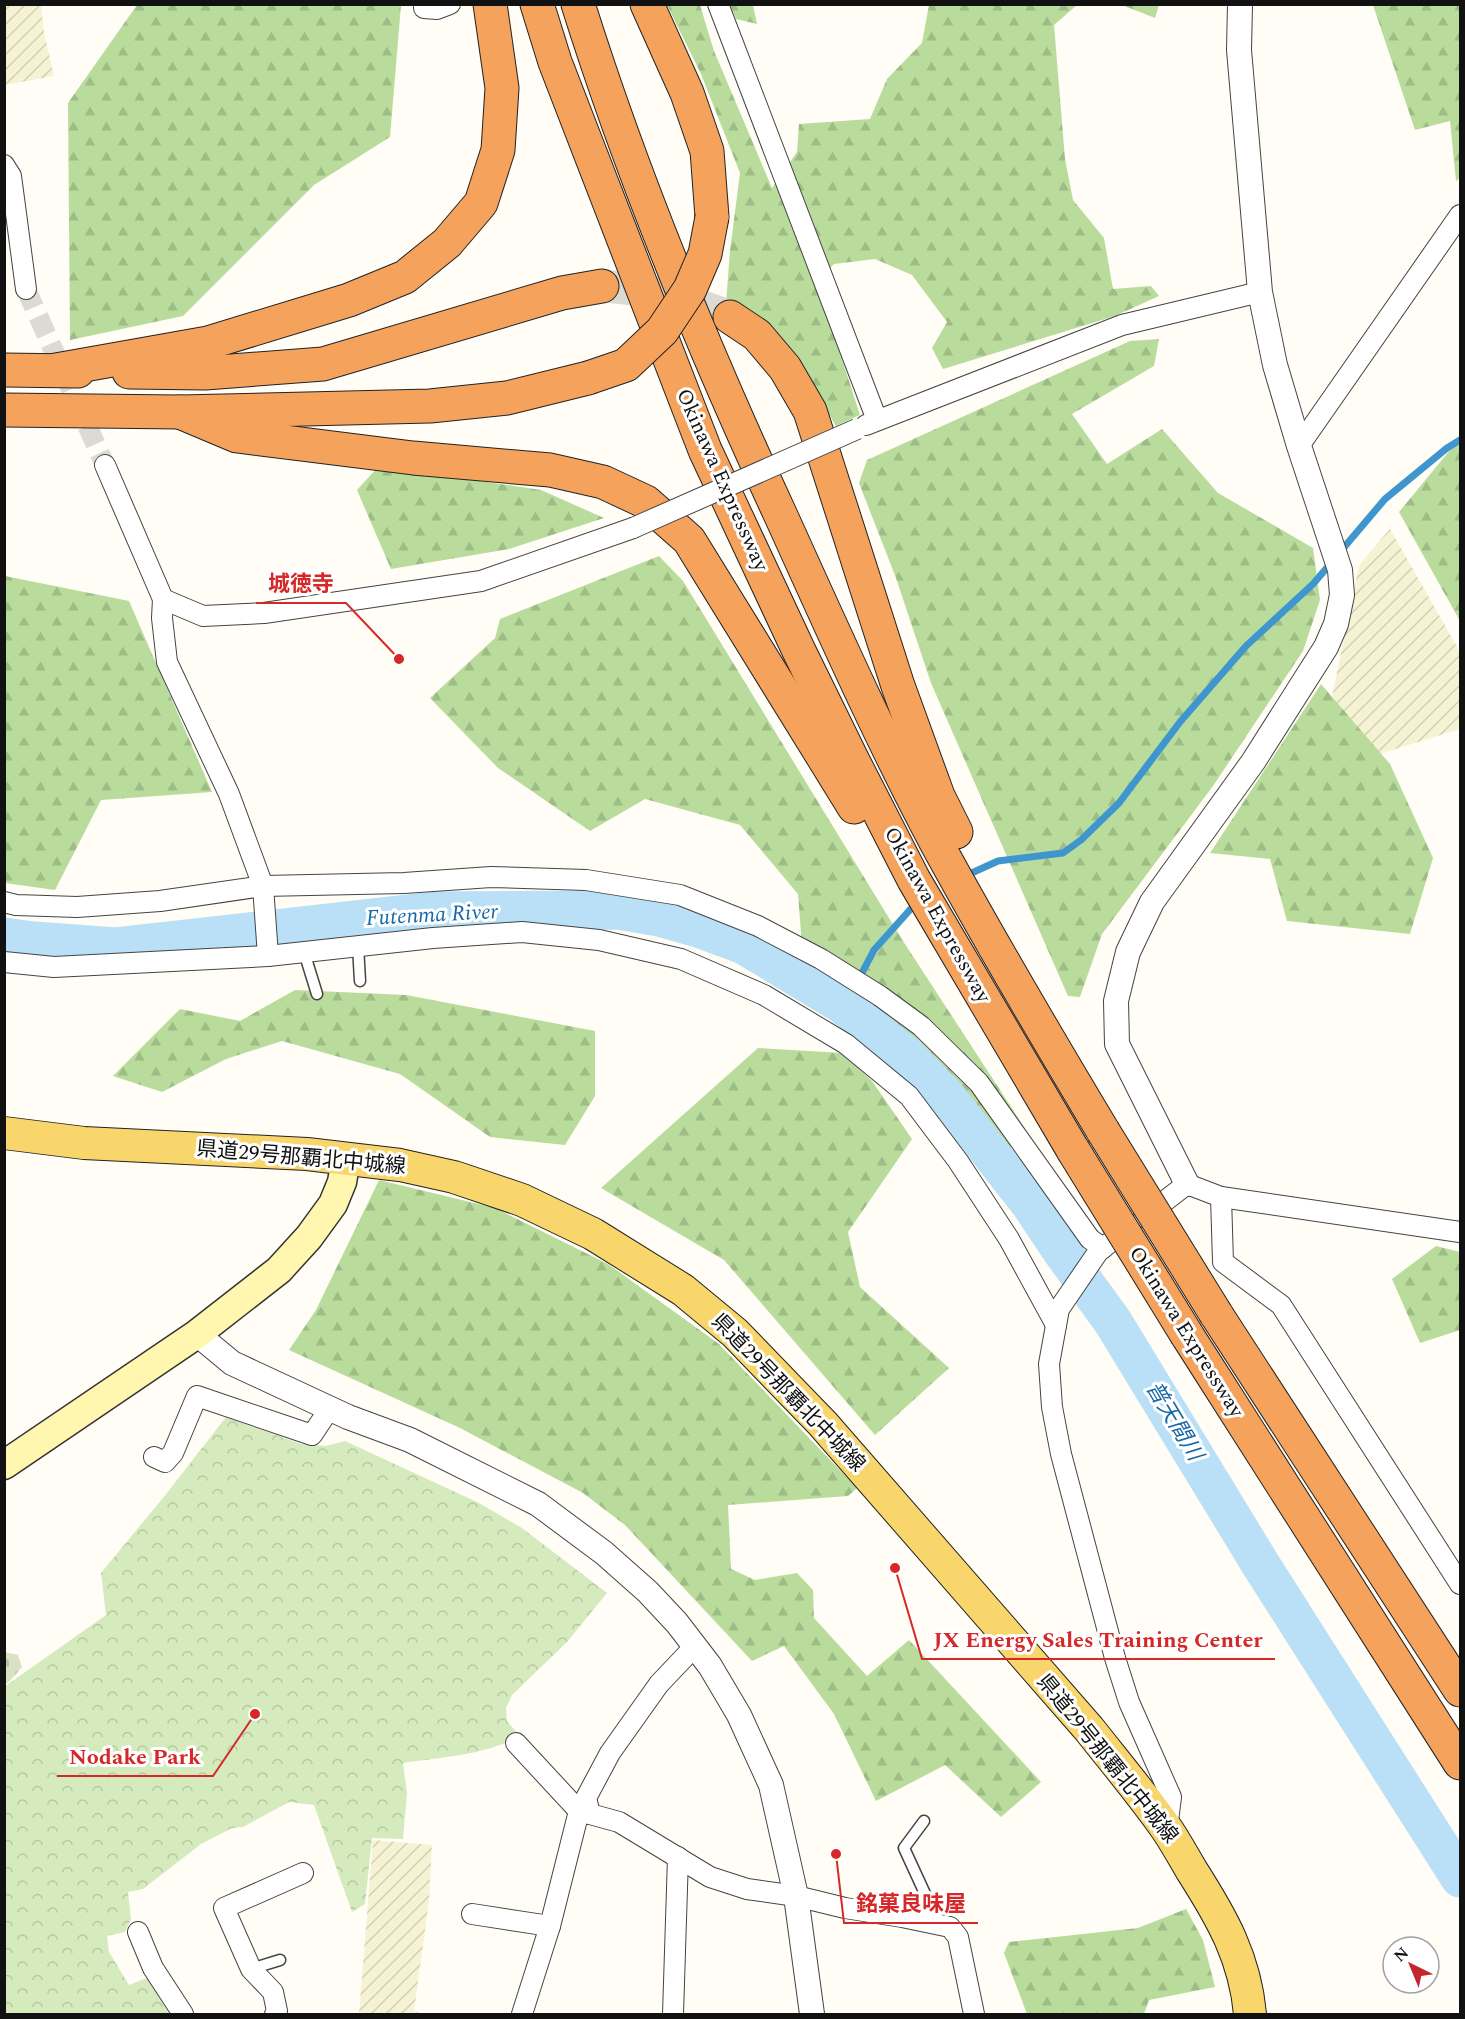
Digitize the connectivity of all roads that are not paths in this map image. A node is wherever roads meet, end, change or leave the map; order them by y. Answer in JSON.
{"nodes":[{"id":1,"x":490,"y":4,"type":"edge"},
{"id":2,"x":537,"y":4,"type":"edge"},
{"id":3,"x":578,"y":4,"type":"edge"},
{"id":4,"x":647,"y":4,"type":"edge"},
{"id":5,"x":718,"y":4,"type":"edge"},
{"id":6,"x":1240,"y":4,"type":"edge"},
{"id":7,"x":4,"y":165,"type":"edge"},
{"id":8,"x":1461,"y":215,"type":"edge"},
{"id":9,"x":602,"y":286,"type":"tunnel mouth"},
{"id":10,"x":26,"y":289,"type":"tunnel mouth"},
{"id":11,"x":1260,"y":292,"type":"junction"},
{"id":12,"x":730,"y":316,"type":"tunnel mouth"},
{"id":13,"x":4,"y":370,"type":"edge"},
{"id":14,"x":56,"y":370,"type":"junction"},
{"id":15,"x":4,"y":410,"type":"edge"},
{"id":16,"x":180,"y":412,"type":"junction"},
{"id":17,"x":877,"y":420,"type":"junction"},
{"id":18,"x":1299,"y":446,"type":"junction"},
{"id":19,"x":105,"y":465,"type":"tunnel mouth"},
{"id":20,"x":163,"y":598,"type":"junction"},
{"id":21,"x":914,"y":880,"type":"junction"},
{"id":22,"x":263,"y":887,"type":"junction"},
{"id":23,"x":4,"y":902,"type":"edge"},
{"id":24,"x":358,"y":946,"type":"junction"},
{"id":25,"x":304,"y":952,"type":"junction"},
{"id":26,"x":268,"y":955,"type":"junction"},
{"id":27,"x":4,"y":962,"type":"edge"},
{"id":28,"x":360,"y":981,"type":"dead end"},
{"id":29,"x":318,"y":994,"type":"dead end"},
{"id":30,"x":1021,"y":994,"type":"junction"},
{"id":31,"x":4,"y":1133,"type":"edge"},
{"id":32,"x":346,"y":1159,"type":"junction"},
{"id":33,"x":1187,"y":1184,"type":"junction"},
{"id":34,"x":1221,"y":1197,"type":"junction"},
{"id":35,"x":1461,"y":1232,"type":"edge"},
{"id":36,"x":1101,"y":1250,"type":"junction"},
{"id":37,"x":1057,"y":1317,"type":"junction"},
{"id":38,"x":197,"y":1334,"type":"junction"},
{"id":39,"x":330,"y":1408,"type":"junction"},
{"id":40,"x":154,"y":1457,"type":"dead end"},
{"id":41,"x":4,"y":1465,"type":"edge"},
{"id":42,"x":1461,"y":1584,"type":"edge"},
{"id":43,"x":695,"y":1646,"type":"junction"},
{"id":44,"x":1461,"y":1690,"type":"edge"},
{"id":45,"x":516,"y":1743,"type":"dead end"},
{"id":46,"x":1461,"y":1763,"type":"edge"},
{"id":47,"x":585,"y":1812,"type":"junction"},
{"id":48,"x":924,"y":1821,"type":"dead end"},
{"id":49,"x":1167,"y":1829,"type":"junction"},
{"id":50,"x":678,"y":1857,"type":"junction"},
{"id":51,"x":303,"y":1873,"type":"dead end"},
{"id":52,"x":796,"y":1896,"type":"junction"},
{"id":53,"x":472,"y":1914,"type":"dead end"},
{"id":54,"x":928,"y":1923,"type":"junction"},
{"id":55,"x":550,"y":1926,"type":"junction"},
{"id":56,"x":138,"y":1932,"type":"dead end"},
{"id":57,"x":280,"y":1960,"type":"dead end"},
{"id":58,"x":251,"y":1969,"type":"junction"},
{"id":59,"x":183,"y":2014,"type":"edge"},
{"id":60,"x":275,"y":2014,"type":"edge"},
{"id":61,"x":522,"y":2014,"type":"edge"},
{"id":62,"x":673,"y":2014,"type":"edge"},
{"id":63,"x":812,"y":2014,"type":"edge"},
{"id":64,"x":974,"y":2014,"type":"edge"},
{"id":65,"x":1250,"y":2014,"type":"edge"}],
"edges":[{"from":1,"to":14,"type":"highway"},
{"from":2,"to":21,"type":"highway","name":"Okinawa Expressway"},
{"from":3,"to":30,"type":"highway","name":"Okinawa Expressway"},
{"from":4,"to":16,"type":"highway","bridge":true},
{"from":5,"to":17,"type":"street"},
{"from":6,"to":11,"type":"street"},
{"from":7,"to":10,"type":"street"},
{"from":8,"to":18,"type":"street"},
{"from":9,"to":14,"type":"highway"},
{"from":11,"to":17,"type":"street"},
{"from":11,"to":18,"type":"street"},
{"from":12,"to":30,"type":"highway"},
{"from":13,"to":14,"type":"highway"},
{"from":15,"to":16,"type":"highway"},
{"from":16,"to":21,"type":"highway"},
{"from":17,"to":20,"type":"street","bridge":true},
{"from":18,"to":33,"type":"street"},
{"from":19,"to":20,"type":"street"},
{"from":20,"to":22,"type":"street"},
{"from":21,"to":46,"type":"highway","name":"Okinawa Expressway","bridge":true},
{"from":22,"to":23,"type":"street"},
{"from":22,"to":26,"type":"street"},
{"from":22,"to":36,"type":"street"},
{"from":24,"to":25,"type":"street"},
{"from":24,"to":28,"type":"lane"},
{"from":24,"to":37,"type":"street"},
{"from":25,"to":26,"type":"street"},
{"from":25,"to":29,"type":"lane"},
{"from":26,"to":27,"type":"street"},
{"from":30,"to":44,"type":"highway","name":"Okinawa Expressway","bridge":true},
{"from":31,"to":32,"type":"main road","name":"県道29号那覇北中城線"},
{"from":32,"to":38,"type":"main road"},
{"from":32,"to":49,"type":"main road","name":"県道29号那覇北中城線"},
{"from":33,"to":34,"type":"street"},
{"from":33,"to":36,"type":"street"},
{"from":34,"to":35,"type":"street"},
{"from":34,"to":42,"type":"street"},
{"from":36,"to":37,"type":"street"},
{"from":37,"to":49,"type":"street"},
{"from":38,"to":39,"type":"street"},
{"from":38,"to":41,"type":"main road"},
{"from":39,"to":40,"type":"street"},
{"from":39,"to":43,"type":"street"},
{"from":43,"to":47,"type":"street"},
{"from":43,"to":52,"type":"street"},
{"from":45,"to":47,"type":"street"},
{"from":47,"to":50,"type":"street"},
{"from":47,"to":55,"type":"street"},
{"from":48,"to":54,"type":"lane"},
{"from":49,"to":65,"type":"main road","name":"県道29号那覇北中城線"},
{"from":50,"to":52,"type":"street"},
{"from":50,"to":62,"type":"street"},
{"from":51,"to":58,"type":"street"},
{"from":52,"to":54,"type":"street"},
{"from":52,"to":63,"type":"street"},
{"from":53,"to":55,"type":"street"},
{"from":54,"to":64,"type":"street"},
{"from":55,"to":61,"type":"street"},
{"from":56,"to":59,"type":"street"},
{"from":57,"to":58,"type":"lane"},
{"from":58,"to":60,"type":"street"}]}
